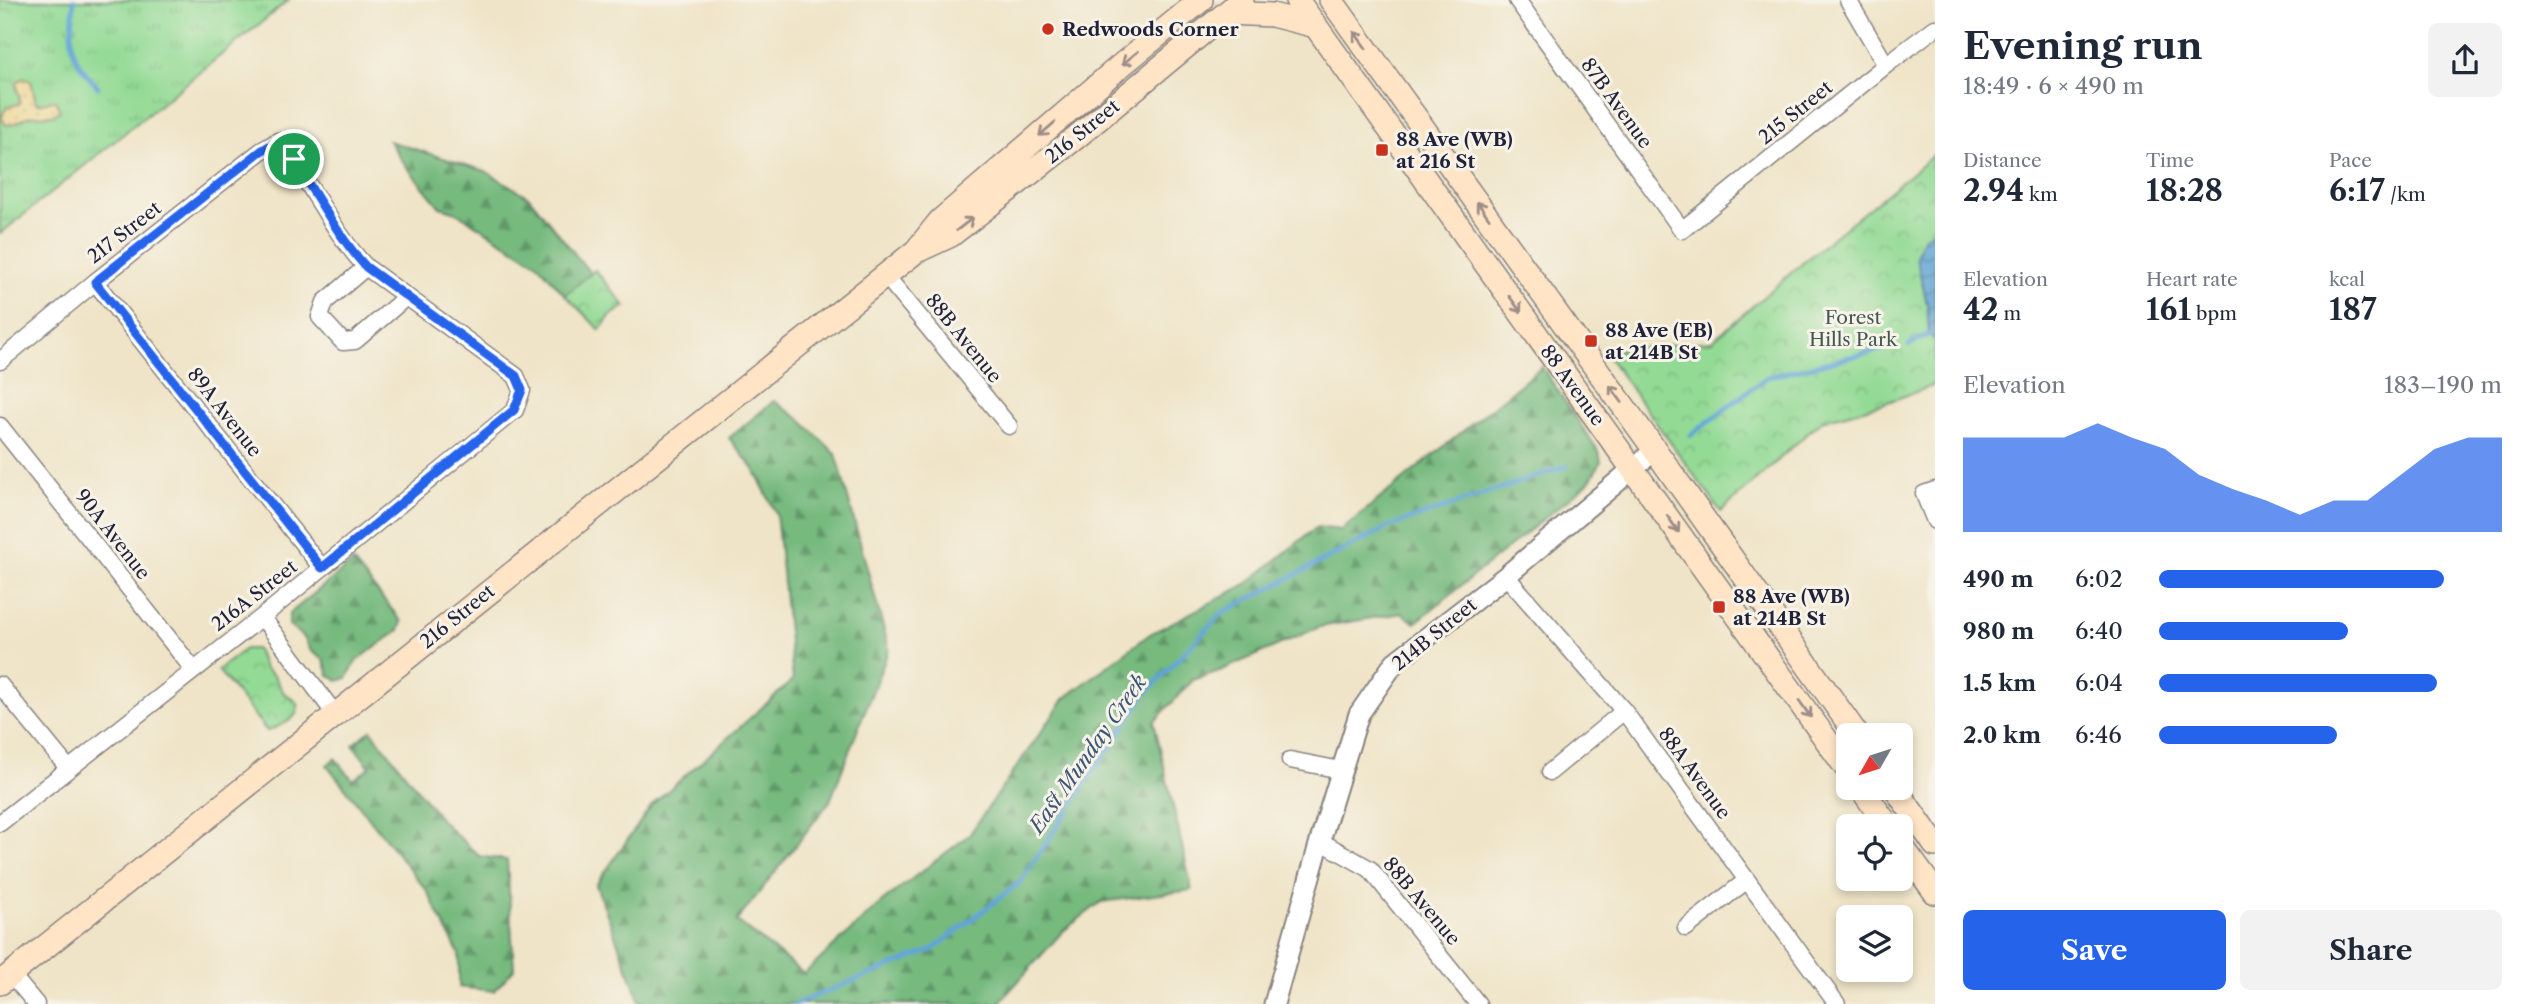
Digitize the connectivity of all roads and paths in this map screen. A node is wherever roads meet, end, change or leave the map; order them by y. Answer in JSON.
{"nodes":[{"id":1,"x":1201,"y":0,"type":"edge"},
{"id":2,"x":1297,"y":0,"type":"edge"},
{"id":3,"x":1331,"y":0,"type":"edge"},
{"id":4,"x":1517,"y":0,"type":"edge"},
{"id":5,"x":1847,"y":0,"type":"edge"},
{"id":6,"x":1234,"y":6,"type":"edge"},
{"id":7,"x":1316,"y":26,"type":"junction"},
{"id":8,"x":1935,"y":29,"type":"edge"},
{"id":9,"x":1886,"y":65,"type":"junction"},
{"id":10,"x":1682,"y":230,"type":"joint"},
{"id":11,"x":916,"y":251,"type":"junction"},
{"id":12,"x":366,"y":267,"type":"junction"},
{"id":13,"x":886,"y":276,"type":"junction"},
{"id":14,"x":95,"y":282,"type":"junction"},
{"id":15,"x":406,"y":298,"type":"junction"},
{"id":16,"x":0,"y":361,"type":"edge"},
{"id":17,"x":0,"y":426,"type":"edge"},
{"id":18,"x":1009,"y":426,"type":"dead end"},
{"id":19,"x":1656,"y":450,"type":"junction"},
{"id":20,"x":1633,"y":468,"type":"junction"},
{"id":21,"x":1929,"y":492,"type":"edge"},
{"id":22,"x":1935,"y":521,"type":"edge"},
{"id":23,"x":322,"y":568,"type":"junction"},
{"id":24,"x":1506,"y":576,"type":"junction"},
{"id":25,"x":262,"y":617,"type":"junction"},
{"id":26,"x":193,"y":669,"type":"junction"},
{"id":27,"x":0,"y":685,"type":"edge"},
{"id":28,"x":1624,"y":711,"type":"junction"},
{"id":29,"x":335,"y":714,"type":"junction"},
{"id":30,"x":1849,"y":723,"type":"edge"},
{"id":31,"x":1836,"y":753,"type":"edge"},
{"id":32,"x":1290,"y":760,"type":"dead end"},
{"id":33,"x":68,"y":768,"type":"junction"},
{"id":34,"x":1341,"y":770,"type":"junction"},
{"id":35,"x":1550,"y":772,"type":"dead end"},
{"id":36,"x":1903,"y":800,"type":"edge"},
{"id":37,"x":0,"y":823,"type":"edge"},
{"id":38,"x":1320,"y":841,"type":"junction"},
{"id":39,"x":1935,"y":845,"type":"edge"},
{"id":40,"x":1913,"y":862,"type":"edge"},
{"id":41,"x":1747,"y":880,"type":"junction"},
{"id":42,"x":1935,"y":892,"type":"edge"},
{"id":43,"x":1686,"y":928,"type":"dead end"},
{"id":44,"x":6,"y":978,"type":"edge"},
{"id":45,"x":36,"y":1004,"type":"edge"},
{"id":46,"x":1274,"y":1004,"type":"edge"},
{"id":47,"x":1478,"y":1004,"type":"edge"},
{"id":48,"x":1837,"y":1004,"type":"edge"}],
"edges":[{"from":1,"to":11,"type":"main road","name":"216 Street","one_way":true},
{"from":2,"to":7,"type":"main road","name":"88 Avenue"},
{"from":19,"to":3,"type":"main road","name":"88 Avenue","one_way":true},
{"from":4,"to":10,"type":"street","name":"87B Avenue"},
{"from":5,"to":9,"type":"street"},
{"from":6,"to":7,"type":"main road"},
{"from":11,"to":6,"type":"main road","name":"216 Street","one_way":true},
{"from":7,"to":20,"type":"main road","name":"88 Avenue","one_way":true},
{"from":8,"to":9,"type":"street","name":"215 Street"},
{"from":9,"to":10,"type":"street","name":"215 Street"},
{"from":11,"to":13,"type":"main road","name":"216 Street"},
{"from":12,"to":14,"type":"street","name":"217 Street"},
{"from":12,"to":15,"type":"street"},
{"from":12,"to":15,"type":"street"},
{"from":13,"to":18,"type":"street","name":"88B Avenue"},
{"from":13,"to":29,"type":"main road","name":"216 Street"},
{"from":14,"to":16,"type":"street","name":"217 Street"},
{"from":14,"to":23,"type":"street","name":"89A Avenue"},
{"from":15,"to":23,"type":"street","name":"216A Street"},
{"from":17,"to":26,"type":"street","name":"90A Avenue"},
{"from":19,"to":20,"type":"street","name":"214B Street"},
{"from":19,"to":30,"type":"main road","name":"88 Avenue"},
{"from":20,"to":24,"type":"street","name":"214B Street"},
{"from":20,"to":31,"type":"main road","name":"88 Avenue","one_way":true},
{"from":21,"to":22,"type":"street"},
{"from":23,"to":25,"type":"street","name":"216A Street"},
{"from":24,"to":28,"type":"street","name":"88A Avenue"},
{"from":24,"to":34,"type":"street","name":"214B Street"},
{"from":25,"to":26,"type":"street","name":"216A Street"},
{"from":25,"to":29,"type":"street"},
{"from":26,"to":33,"type":"street","name":"216A Street"},
{"from":27,"to":33,"type":"street"},
{"from":28,"to":35,"type":"street"},
{"from":28,"to":41,"type":"street","name":"88A Avenue"},
{"from":29,"to":44,"type":"main road","name":"216 Street"},
{"from":32,"to":34,"type":"street"},
{"from":33,"to":37,"type":"street","name":"216A Street"},
{"from":34,"to":38,"type":"street","name":"214B Street"},
{"from":36,"to":39,"type":"main road"},
{"from":38,"to":46,"type":"street","name":"214B Street"},
{"from":38,"to":47,"type":"street","name":"88B Avenue"},
{"from":40,"to":42,"type":"main road"},
{"from":41,"to":43,"type":"street"},
{"from":41,"to":48,"type":"street","name":"88A Avenue"},
{"from":44,"to":45,"type":"street"}]}
